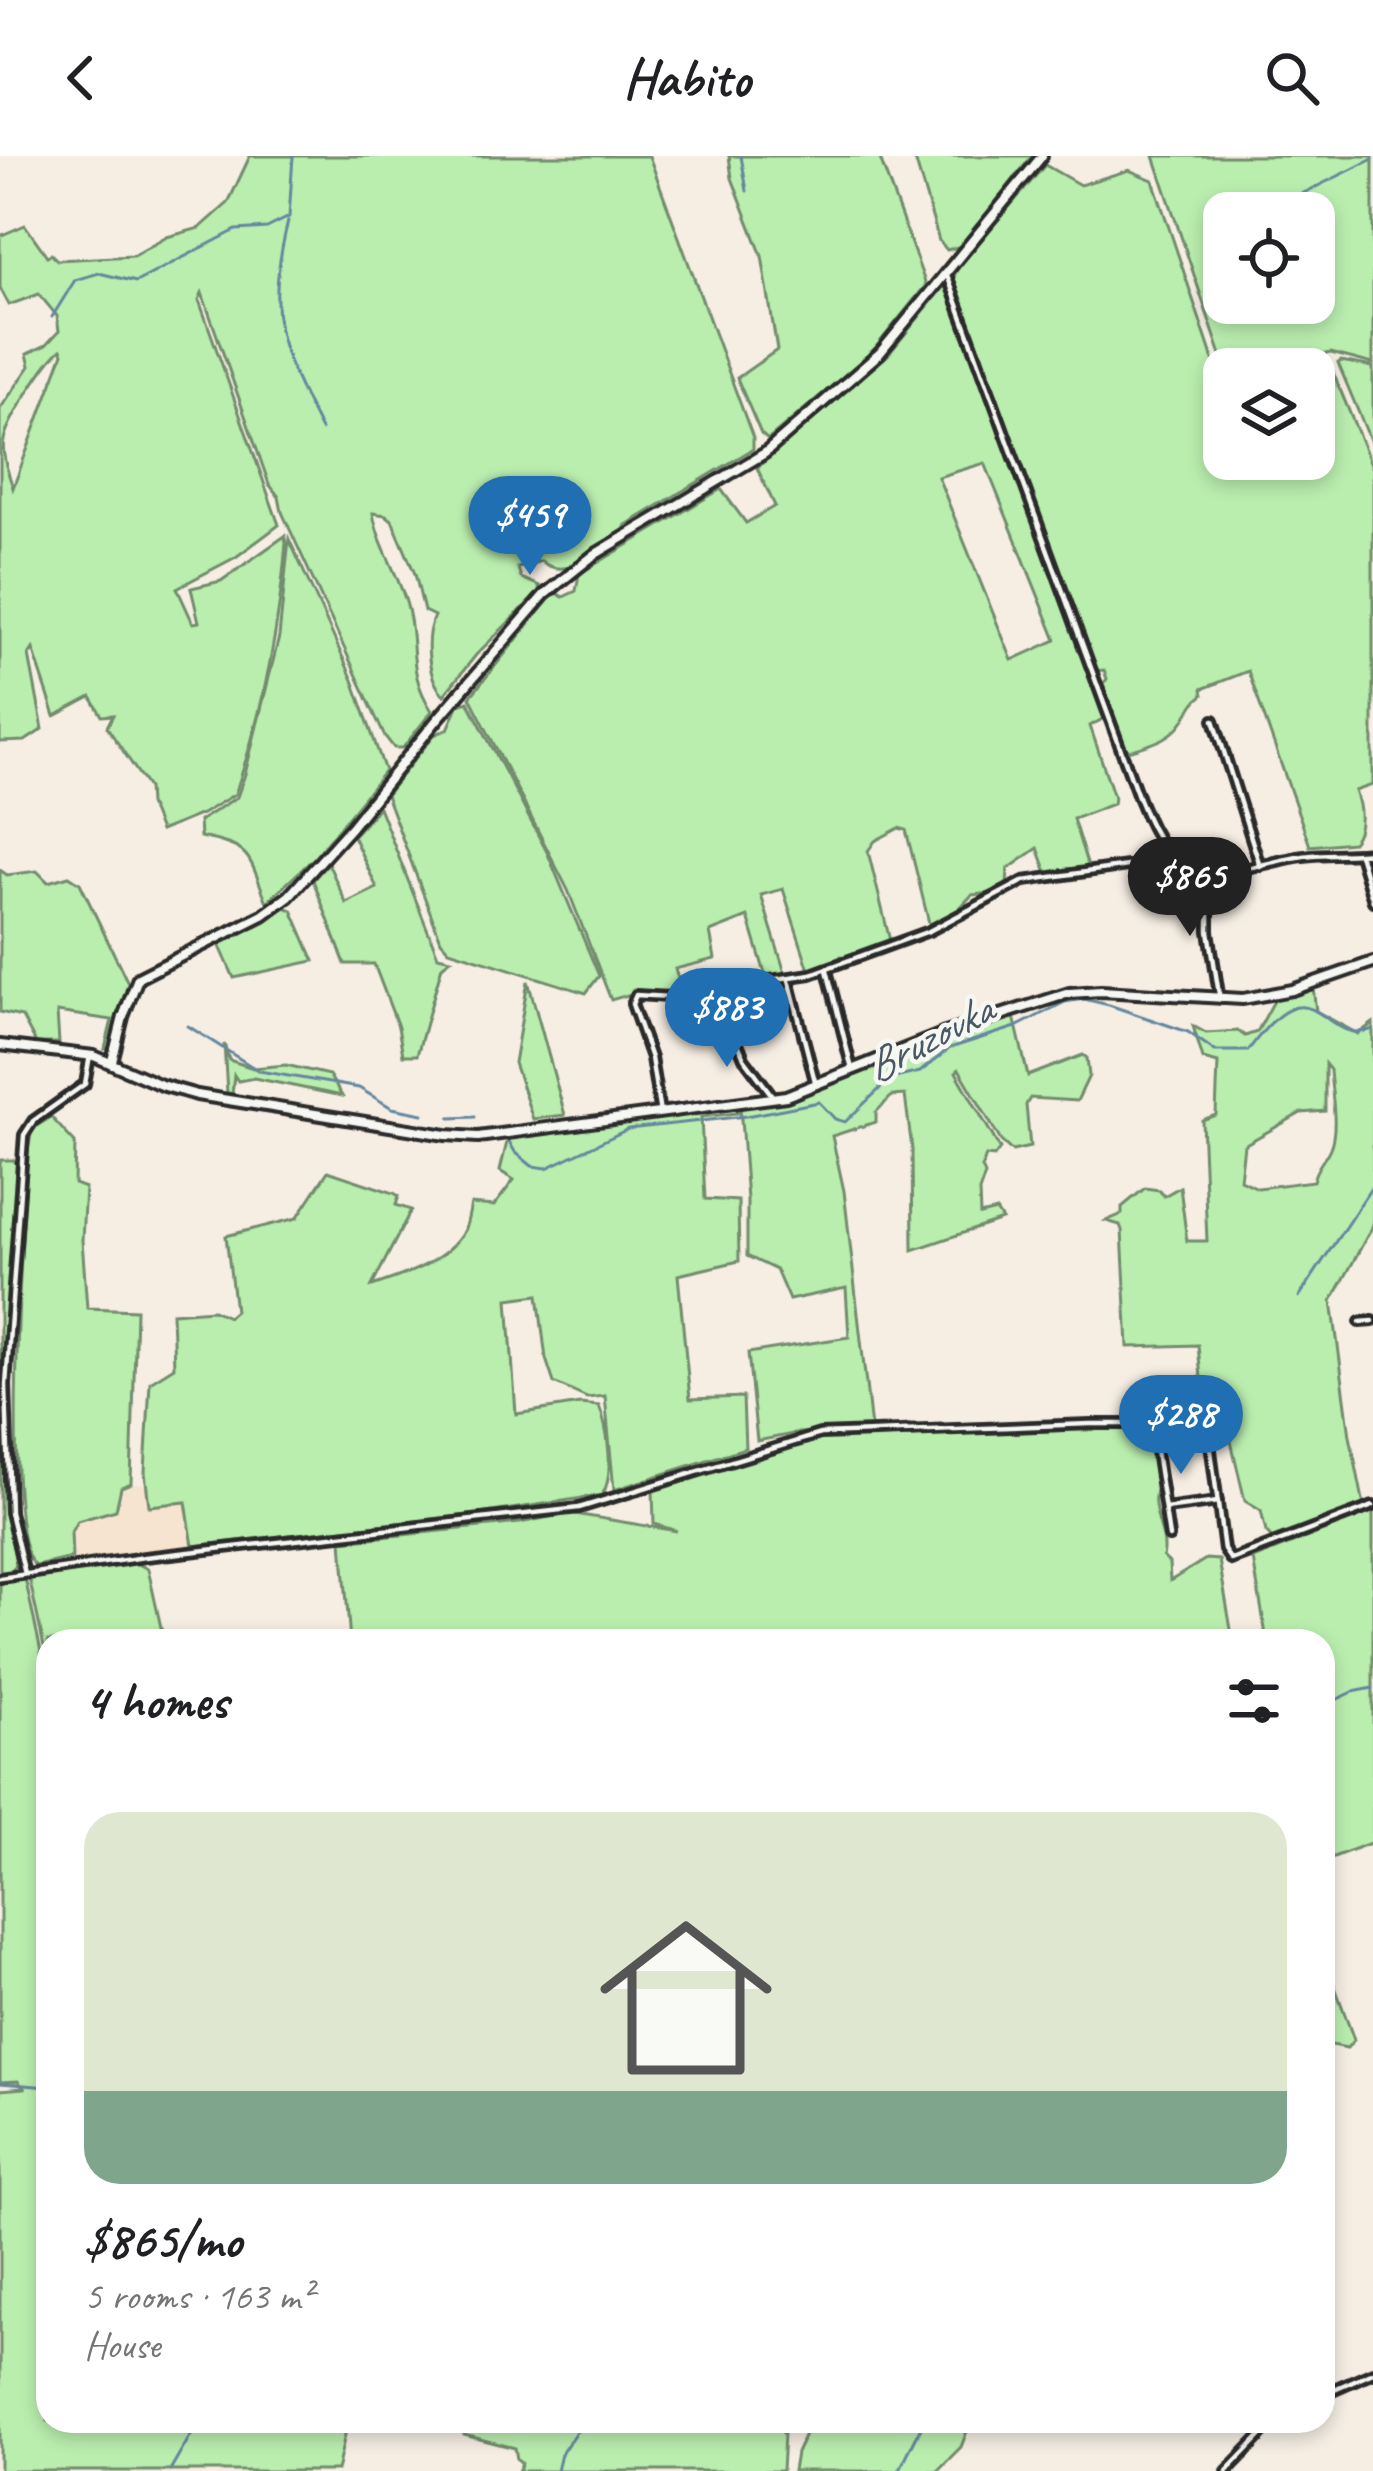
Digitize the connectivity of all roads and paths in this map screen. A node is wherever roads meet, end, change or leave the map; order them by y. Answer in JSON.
{"nodes":[{"id":1,"x":1042,"y":156,"type":"edge"},
{"id":2,"x":946,"y":272,"type":"junction"},
{"id":3,"x":1214,"y":720,"type":"dead end"},
{"id":4,"x":1373,"y":852,"type":"edge"},
{"id":5,"x":1168,"y":854,"type":"junction"},
{"id":6,"x":1359,"y":854,"type":"junction"},
{"id":7,"x":1260,"y":866,"type":"junction"},
{"id":8,"x":1209,"y":875,"type":"junction"},
{"id":9,"x":1373,"y":901,"type":"edge"},
{"id":10,"x":1373,"y":962,"type":"edge"},
{"id":11,"x":827,"y":970,"type":"junction"},
{"id":12,"x":789,"y":980,"type":"junction"},
{"id":13,"x":1219,"y":1000,"type":"junction"},
{"id":14,"x":728,"y":1016,"type":"dead end"},
{"id":15,"x":0,"y":1045,"type":"edge"},
{"id":16,"x":90,"y":1055,"type":"junction"},
{"id":17,"x":112,"y":1061,"type":"junction"},
{"id":18,"x":853,"y":1070,"type":"junction"},
{"id":19,"x":816,"y":1085,"type":"junction"},
{"id":20,"x":774,"y":1098,"type":"junction"},
{"id":21,"x":660,"y":1113,"type":"junction"},
{"id":22,"x":1373,"y":1321,"type":"edge"},
{"id":23,"x":1360,"y":1322,"type":"dead end"},
{"id":24,"x":1152,"y":1423,"type":"junction"},
{"id":25,"x":1218,"y":1502,"type":"junction"},
{"id":26,"x":1373,"y":1506,"type":"edge"},
{"id":27,"x":1165,"y":1509,"type":"junction"},
{"id":28,"x":1169,"y":1537,"type":"dead end"},
{"id":29,"x":25,"y":1574,"type":"junction"},
{"id":30,"x":0,"y":1578,"type":"edge"},
{"id":31,"x":1373,"y":2372,"type":"edge"},
{"id":32,"x":1335,"y":2388,"type":"edge"},
{"id":33,"x":1263,"y":2433,"type":"edge"},
{"id":34,"x":1227,"y":2471,"type":"edge"}],
"edges":[{"from":1,"to":2,"type":"street"},
{"from":2,"to":5,"type":"street"},
{"from":2,"to":17,"type":"street"},
{"from":3,"to":7,"type":"street"},
{"from":4,"to":6,"type":"street"},
{"from":5,"to":8,"type":"street"},
{"from":5,"to":11,"type":"street"},
{"from":6,"to":7,"type":"street"},
{"from":6,"to":9,"type":"street"},
{"from":7,"to":8,"type":"street"},
{"from":8,"to":13,"type":"street"},
{"from":10,"to":13,"type":"street"},
{"from":11,"to":12,"type":"street"},
{"from":11,"to":18,"type":"street"},
{"from":12,"to":19,"type":"street"},
{"from":12,"to":21,"type":"street"},
{"from":13,"to":18,"type":"street"},
{"from":14,"to":20,"type":"street"},
{"from":15,"to":16,"type":"street"},
{"from":16,"to":17,"type":"street"},
{"from":16,"to":29,"type":"street"},
{"from":17,"to":21,"type":"street"},
{"from":18,"to":19,"type":"street"},
{"from":19,"to":20,"type":"street"},
{"from":20,"to":21,"type":"street"},
{"from":22,"to":23,"type":"street"},
{"from":24,"to":25,"type":"street"},
{"from":24,"to":27,"type":"street"},
{"from":24,"to":29,"type":"street"},
{"from":25,"to":26,"type":"street"},
{"from":25,"to":27,"type":"street"},
{"from":27,"to":28,"type":"street"},
{"from":29,"to":30,"type":"street"},
{"from":31,"to":32,"type":"street"},
{"from":33,"to":34,"type":"street"}]}
